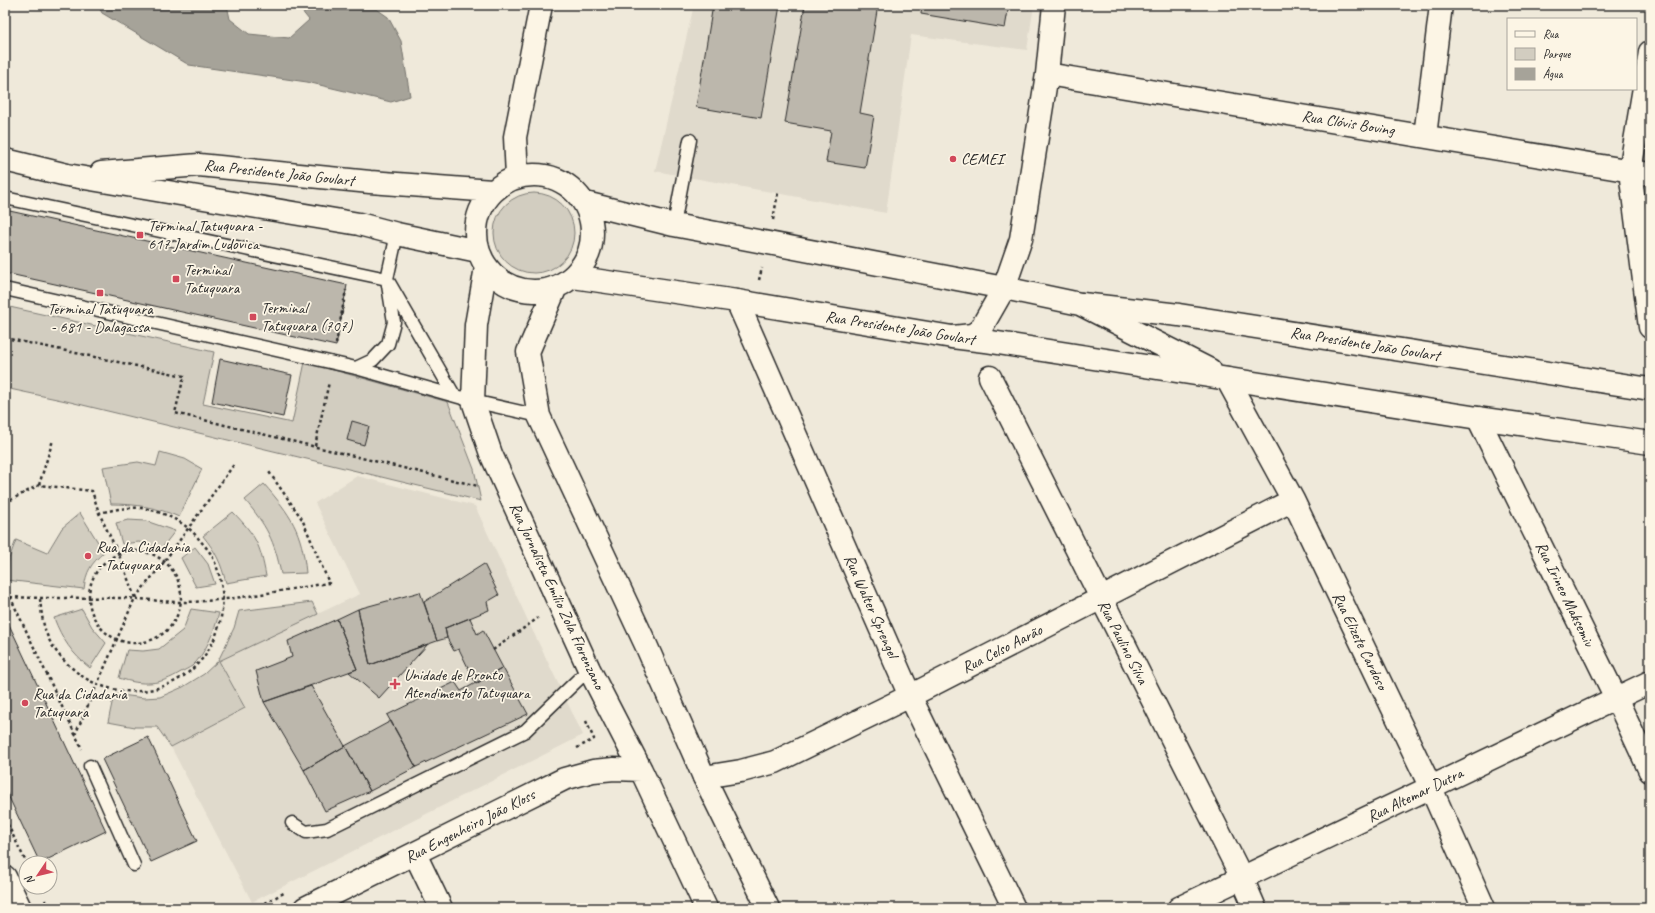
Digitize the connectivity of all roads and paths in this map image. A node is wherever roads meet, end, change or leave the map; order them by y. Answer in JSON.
{"nodes":[{"id":1,"x":541,"y":5,"type":"edge"},
{"id":2,"x":1054,"y":5,"type":"edge"},
{"id":3,"x":1441,"y":5,"type":"edge"},
{"id":4,"x":1650,"y":52,"type":"edge"},
{"id":5,"x":1047,"y":74,"type":"junction"},
{"id":6,"x":1425,"y":136,"type":"junction"},
{"id":7,"x":690,"y":140,"type":"dead end"},
{"id":8,"x":5,"y":160,"type":"edge"},
{"id":9,"x":1640,"y":172,"type":"edge"},
{"id":10,"x":67,"y":176,"type":"junction"},
{"id":11,"x":517,"y":176,"type":"junction"},
{"id":12,"x":492,"y":191,"type":"junction"},
{"id":13,"x":5,"y":198,"type":"edge"},
{"id":14,"x":585,"y":203,"type":"junction"},
{"id":15,"x":674,"y":225,"type":"junction"},
{"id":16,"x":397,"y":234,"type":"junction"},
{"id":17,"x":482,"y":259,"type":"junction"},
{"id":18,"x":349,"y":272,"type":"junction"},
{"id":19,"x":387,"y":279,"type":"junction"},
{"id":20,"x":564,"y":282,"type":"junction"},
{"id":21,"x":1004,"y":288,"type":"junction"},
{"id":22,"x":5,"y":289,"type":"edge"},
{"id":23,"x":737,"y":301,"type":"junction"},
{"id":24,"x":1080,"y":304,"type":"junction"},
{"id":25,"x":1650,"y":327,"type":"edge"},
{"id":26,"x":5,"y":338,"type":"edge"},
{"id":27,"x":952,"y":338,"type":"junction"},
{"id":28,"x":333,"y":362,"type":"junction"},
{"id":29,"x":356,"y":368,"type":"junction"},
{"id":30,"x":990,"y":377,"type":"dead end"},
{"id":31,"x":1227,"y":379,"type":"junction"},
{"id":32,"x":1650,"y":389,"type":"edge"},
{"id":33,"x":463,"y":398,"type":"junction"},
{"id":34,"x":539,"y":416,"type":"junction"},
{"id":35,"x":1478,"y":418,"type":"junction"},
{"id":36,"x":53,"y":440,"type":"dead end"},
{"id":37,"x":1650,"y":443,"type":"edge"},
{"id":38,"x":315,"y":446,"type":"junction"},
{"id":39,"x":235,"y":463,"type":"dead end"},
{"id":40,"x":269,"y":472,"type":"dead end"},
{"id":41,"x":39,"y":485,"type":"junction"},
{"id":42,"x":509,"y":494,"type":"junction"},
{"id":43,"x":1293,"y":500,"type":"junction"},
{"id":44,"x":5,"y":503,"type":"edge"},
{"id":45,"x":99,"y":513,"type":"junction"},
{"id":46,"x":188,"y":529,"type":"junction"},
{"id":47,"x":119,"y":555,"type":"junction"},
{"id":48,"x":164,"y":562,"type":"junction"},
{"id":49,"x":5,"y":586,"type":"edge"},
{"id":50,"x":10,"y":597,"type":"junction"},
{"id":51,"x":90,"y":597,"type":"junction"},
{"id":52,"x":135,"y":598,"type":"junction"},
{"id":53,"x":1101,"y":598,"type":"junction"},
{"id":54,"x":40,"y":599,"type":"junction"},
{"id":55,"x":222,"y":599,"type":"junction"},
{"id":56,"x":180,"y":602,"type":"junction"},
{"id":57,"x":560,"y":606,"type":"junction"},
{"id":58,"x":118,"y":640,"type":"junction"},
{"id":59,"x":493,"y":650,"type":"dead end"},
{"id":60,"x":590,"y":669,"type":"junction"},
{"id":61,"x":1650,"y":682,"type":"edge"},
{"id":62,"x":97,"y":684,"type":"junction"},
{"id":63,"x":910,"y":696,"type":"junction"},
{"id":64,"x":1616,"y":698,"type":"junction"},
{"id":65,"x":75,"y":735,"type":"junction"},
{"id":66,"x":90,"y":766,"type":"joint"},
{"id":67,"x":641,"y":770,"type":"junction"},
{"id":68,"x":1650,"y":771,"type":"edge"},
{"id":69,"x":704,"y":777,"type":"junction"},
{"id":70,"x":1431,"y":788,"type":"junction"},
{"id":71,"x":5,"y":819,"type":"edge"},
{"id":72,"x":292,"y":823,"type":"dead end"},
{"id":73,"x":414,"y":854,"type":"junction"},
{"id":74,"x":23,"y":855,"type":"edge"},
{"id":75,"x":134,"y":865,"type":"dead end"},
{"id":76,"x":5,"y":877,"type":"edge"},
{"id":77,"x":1242,"y":878,"type":"junction"},
{"id":78,"x":20,"y":908,"type":"edge"},
{"id":79,"x":305,"y":908,"type":"edge"},
{"id":80,"x":440,"y":908,"type":"edge"},
{"id":81,"x":706,"y":908,"type":"edge"},
{"id":82,"x":768,"y":908,"type":"edge"},
{"id":83,"x":1014,"y":908,"type":"edge"},
{"id":84,"x":1179,"y":908,"type":"edge"},
{"id":85,"x":1255,"y":908,"type":"edge"},
{"id":86,"x":1484,"y":908,"type":"edge"}],
"edges":[{"from":1,"to":11,"type":"street"},
{"from":2,"to":5,"type":"street"},
{"from":3,"to":6,"type":"street"},
{"from":4,"to":9,"type":"street"},
{"from":5,"to":6,"type":"street","name":"Rua Clóvis Boving"},
{"from":5,"to":21,"type":"street"},
{"from":6,"to":9,"type":"street","name":"Rua Clóvis Boving"},
{"from":7,"to":15,"type":"lane"},
{"from":8,"to":10,"type":"street","name":"Rua Presidente João Goulart"},
{"from":9,"to":25,"type":"street"},
{"from":10,"to":12,"type":"street","name":"Rua Presidente João Goulart"},
{"from":10,"to":16,"type":"street","name":"Rua Presidente João Goulart"},
{"from":11,"to":12,"type":"street"},
{"from":11,"to":14,"type":"street"},
{"from":12,"to":17,"type":"street"},
{"from":13,"to":18,"type":"lane"},
{"from":14,"to":15,"type":"street","name":"Rua Presidente João Goulart"},
{"from":14,"to":20,"type":"street"},
{"from":15,"to":21,"type":"street","name":"Rua Presidente João Goulart"},
{"from":16,"to":17,"type":"street","name":"Rua Presidente João Goulart"},
{"from":16,"to":19,"type":"lane"},
{"from":17,"to":20,"type":"street","name":"Rua Presidente João Goulart"},
{"from":17,"to":33,"type":"street","name":"Rua Jornalista Emílio Zola Florenzano"},
{"from":18,"to":19,"type":"lane"},
{"from":18,"to":28,"type":"path"},
{"from":19,"to":29,"type":"lane"},
{"from":19,"to":33,"type":"lane"},
{"from":20,"to":23,"type":"street","name":"Rua Presidente João Goulart"},
{"from":20,"to":34,"type":"street"},
{"from":21,"to":24,"type":"street","name":"Rua Presidente João Goulart"},
{"from":21,"to":27,"type":"street"},
{"from":22,"to":28,"type":"lane"},
{"from":23,"to":27,"type":"street","name":"Rua Presidente João Goulart"},
{"from":23,"to":63,"type":"street","name":"Rua Walter Sprengel"},
{"from":24,"to":31,"type":"street","name":"Rua Presidente João Goulart"},
{"from":24,"to":32,"type":"street","name":"Rua Presidente João Goulart"},
{"from":26,"to":38,"type":"path"},
{"from":27,"to":31,"type":"street","name":"Rua Presidente João Goulart"},
{"from":28,"to":29,"type":"lane"},
{"from":28,"to":38,"type":"path"},
{"from":29,"to":33,"type":"lane"},
{"from":30,"to":53,"type":"street","name":"Rua Paulino Silva"},
{"from":31,"to":35,"type":"street","name":"Rua Presidente João Goulart"},
{"from":31,"to":43,"type":"street","name":"Rua Elizete Cardoso"},
{"from":33,"to":34,"type":"lane"},
{"from":33,"to":42,"type":"street","name":"Rua Jornalista Emílio Zola Florenzano"},
{"from":34,"to":69,"type":"street"},
{"from":35,"to":37,"type":"street","name":"Rua Presidente João Goulart"},
{"from":35,"to":64,"type":"street","name":"Rua Irineo Maksemiv"},
{"from":36,"to":41,"type":"path"},
{"from":38,"to":42,"type":"path"},
{"from":39,"to":46,"type":"path"},
{"from":40,"to":55,"type":"path"},
{"from":41,"to":44,"type":"path"},
{"from":41,"to":45,"type":"path"},
{"from":42,"to":57,"type":"street","name":"Rua Jornalista Emílio Zola Florenzano"},
{"from":43,"to":53,"type":"street","name":"Rua Celso Aarão"},
{"from":43,"to":70,"type":"street","name":"Rua Elizete Cardoso"},
{"from":45,"to":46,"type":"path"},
{"from":45,"to":47,"type":"path"},
{"from":46,"to":48,"type":"path"},
{"from":46,"to":55,"type":"path"},
{"from":47,"to":48,"type":"path"},
{"from":47,"to":51,"type":"path"},
{"from":47,"to":52,"type":"path"},
{"from":48,"to":52,"type":"path"},
{"from":48,"to":56,"type":"path"},
{"from":49,"to":50,"type":"path"},
{"from":50,"to":54,"type":"path"},
{"from":50,"to":65,"type":"path"},
{"from":51,"to":52,"type":"path"},
{"from":51,"to":54,"type":"path"},
{"from":51,"to":58,"type":"path"},
{"from":52,"to":56,"type":"path"},
{"from":52,"to":58,"type":"path"},
{"from":53,"to":63,"type":"street","name":"Rua Celso Aarão"},
{"from":53,"to":77,"type":"street","name":"Rua Paulino Silva"},
{"from":54,"to":62,"type":"path"},
{"from":55,"to":56,"type":"path"},
{"from":55,"to":62,"type":"path"},
{"from":56,"to":58,"type":"path"},
{"from":57,"to":59,"type":"path"},
{"from":57,"to":60,"type":"street","name":"Rua Jornalista Emílio Zola Florenzano"},
{"from":58,"to":62,"type":"path"},
{"from":60,"to":67,"type":"street","name":"Rua Jornalista Emílio Zola Florenzano"},
{"from":60,"to":72,"type":"lane"},
{"from":61,"to":64,"type":"street","name":"Rua Altemar Dutra"},
{"from":62,"to":65,"type":"path"},
{"from":63,"to":69,"type":"street","name":"Rua Celso Aarão"},
{"from":63,"to":83,"type":"street","name":"Rua Walter Sprengel"},
{"from":64,"to":68,"type":"street","name":"Rua Irineo Maksemiv"},
{"from":64,"to":70,"type":"street","name":"Rua Altemar Dutra"},
{"from":65,"to":66,"type":"path"},
{"from":66,"to":75,"type":"lane"},
{"from":67,"to":73,"type":"street","name":"Rua Engenheiro João Kloss"},
{"from":67,"to":81,"type":"street","name":"Rua Jornalista Emílio Zola Florenzano"},
{"from":69,"to":82,"type":"street"},
{"from":70,"to":77,"type":"street","name":"Rua Altemar Dutra"},
{"from":70,"to":86,"type":"street","name":"Rua Elizete Cardoso"},
{"from":71,"to":74,"type":"path"},
{"from":73,"to":79,"type":"street","name":"Rua Engenheiro João Kloss"},
{"from":73,"to":80,"type":"street"},
{"from":76,"to":78,"type":"street"},
{"from":77,"to":84,"type":"street","name":"Rua Altemar Dutra"},
{"from":77,"to":85,"type":"street","name":"Rua Paulino Silva"}]}
